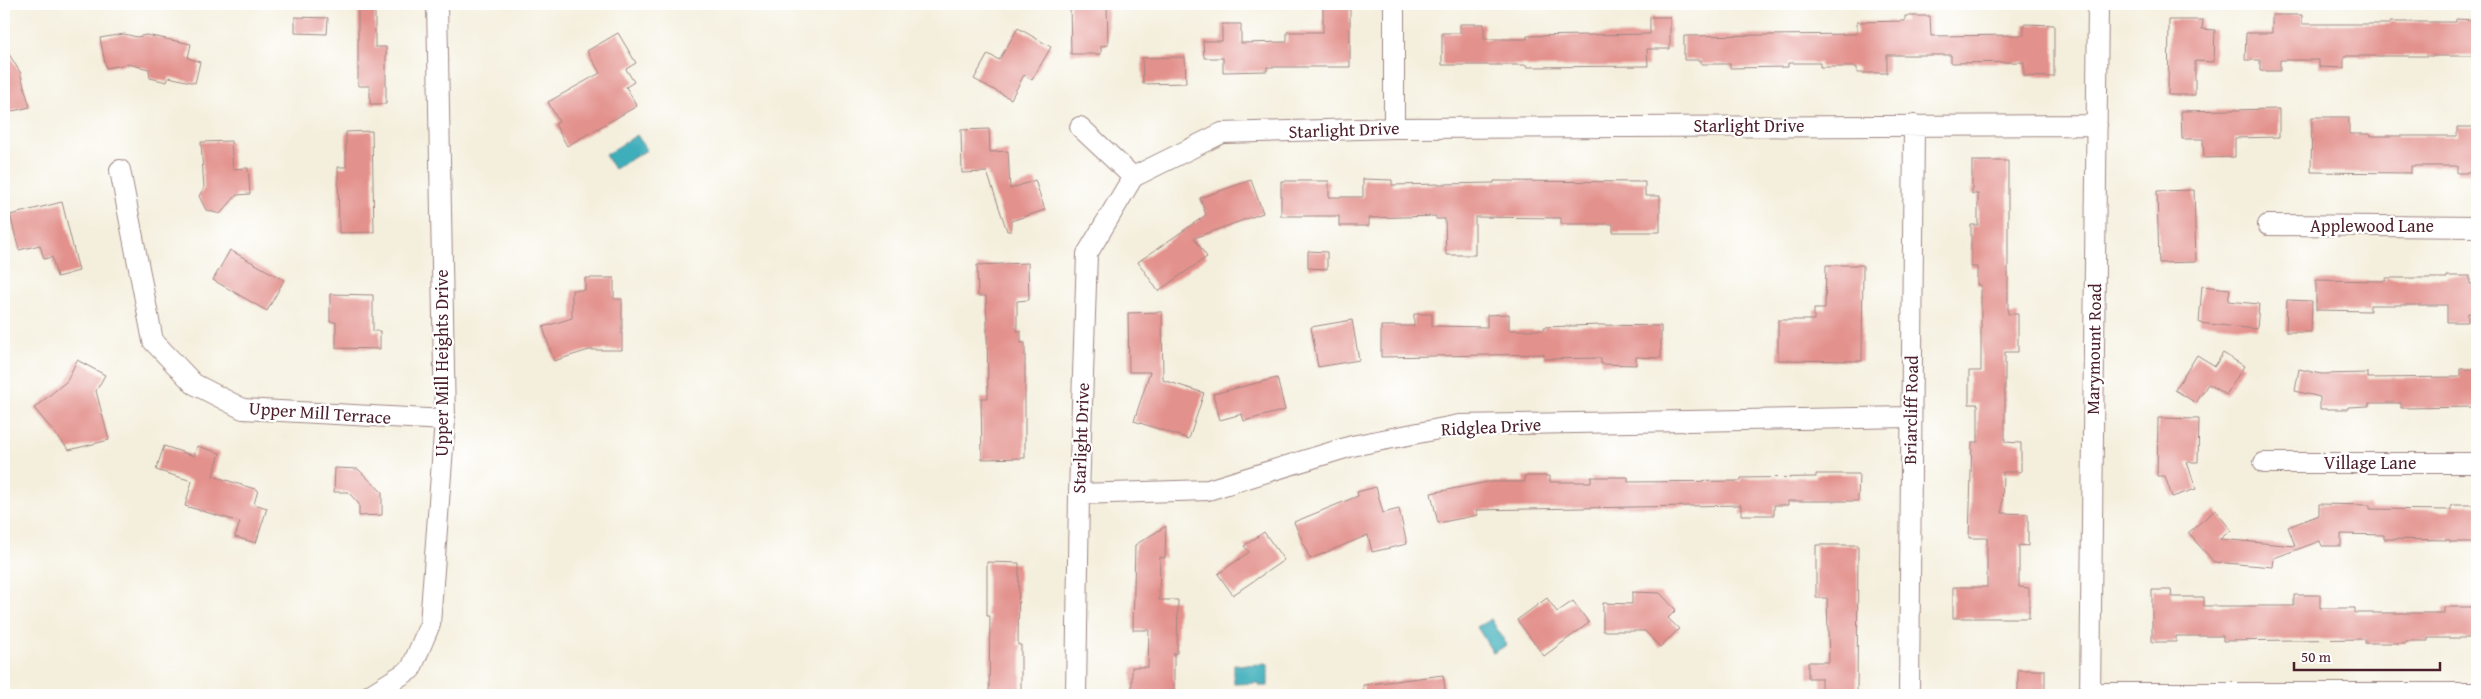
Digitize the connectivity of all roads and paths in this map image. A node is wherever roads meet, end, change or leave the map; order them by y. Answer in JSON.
{"nodes":[{"id":1,"x":437,"y":4,"type":"edge"},
{"id":2,"x":1394,"y":4,"type":"edge"},
{"id":3,"x":2098,"y":4,"type":"edge"},
{"id":4,"x":2097,"y":125,"type":"junction"},
{"id":5,"x":1914,"y":126,"type":"junction"},
{"id":6,"x":1080,"y":127,"type":"dead end"},
{"id":7,"x":1394,"y":128,"type":"junction"},
{"id":8,"x":120,"y":170,"type":"dead end"},
{"id":9,"x":1133,"y":177,"type":"junction"},
{"id":10,"x":2268,"y":225,"type":"dead end"},
{"id":11,"x":2477,"y":227,"type":"edge"},
{"id":12,"x":1911,"y":417,"type":"junction"},
{"id":13,"x":445,"y":420,"type":"junction"},
{"id":14,"x":2264,"y":462,"type":"dead end"},
{"id":15,"x":2477,"y":462,"type":"edge"},
{"id":16,"x":1079,"y":494,"type":"junction"},
{"id":17,"x":2477,"y":693,"type":"edge"},
{"id":18,"x":2090,"y":694,"type":"edge"},
{"id":19,"x":370,"y":695,"type":"edge"},
{"id":20,"x":1076,"y":695,"type":"edge"},
{"id":21,"x":1909,"y":695,"type":"edge"}],
"edges":[{"from":1,"to":13,"type":"street","name":"Upper Mill Heights Drive"},
{"from":2,"to":7,"type":"street"},
{"from":3,"to":4,"type":"street","name":"Marymount Road"},
{"from":4,"to":5,"type":"street","name":"Starlight Drive"},
{"from":4,"to":18,"type":"street","name":"Marymount Road"},
{"from":5,"to":7,"type":"street","name":"Starlight Drive"},
{"from":5,"to":12,"type":"street","name":"Briarcliff Road"},
{"from":6,"to":9,"type":"street"},
{"from":7,"to":9,"type":"street","name":"Starlight Drive"},
{"from":8,"to":13,"type":"street","name":"Upper Mill Terrace"},
{"from":9,"to":16,"type":"street","name":"Starlight Drive"},
{"from":10,"to":11,"type":"street","name":"Applewood Lane"},
{"from":12,"to":16,"type":"street","name":"Ridglea Drive"},
{"from":12,"to":21,"type":"street","name":"Briarcliff Road"},
{"from":13,"to":19,"type":"street","name":"Upper Mill Heights Drive"},
{"from":14,"to":15,"type":"street","name":"Village Lane"},
{"from":16,"to":20,"type":"street","name":"Starlight Drive"},
{"from":17,"to":18,"type":"street"}]}
